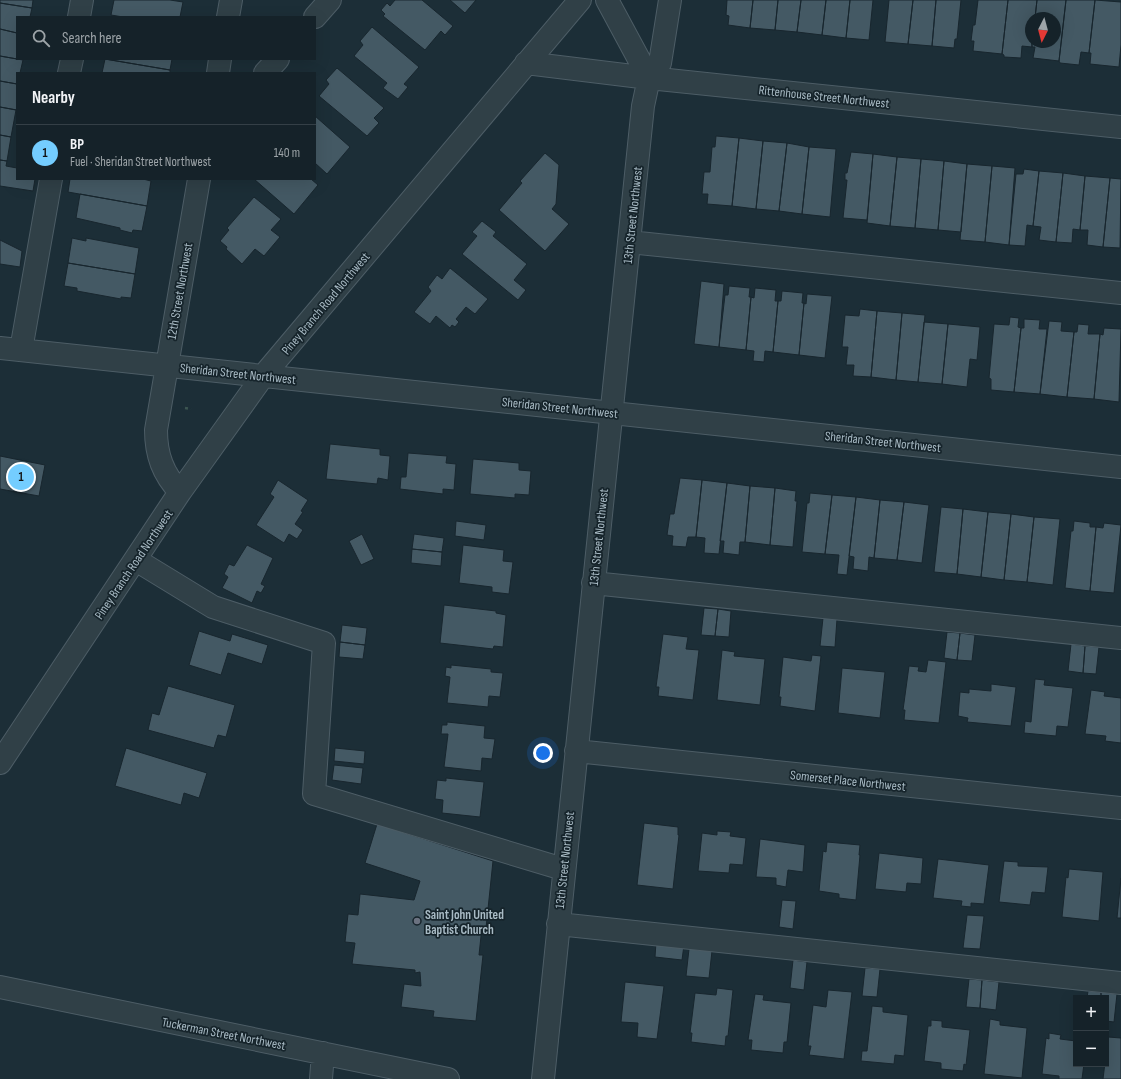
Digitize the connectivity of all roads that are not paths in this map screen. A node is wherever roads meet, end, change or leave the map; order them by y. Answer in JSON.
{"nodes":[{"id":1,"x":82,"y":0,"type":"edge"},
{"id":2,"x":230,"y":0,"type":"edge"},
{"id":3,"x":330,"y":0,"type":"edge"},
{"id":4,"x":580,"y":0,"type":"edge"},
{"id":5,"x":608,"y":0,"type":"edge"},
{"id":6,"x":670,"y":0,"type":"edge"},
{"id":7,"x":79,"y":16,"type":"edge"},
{"id":8,"x":228,"y":16,"type":"edge"},
{"id":9,"x":316,"y":16,"type":"edge"},
{"id":10,"x":72,"y":60,"type":"edge"},
{"id":11,"x":220,"y":60,"type":"edge"},
{"id":12,"x":277,"y":60,"type":"edge"},
{"id":13,"x":526,"y":63,"type":"junction"},
{"id":14,"x":69,"y":72,"type":"edge"},
{"id":15,"x":218,"y":72,"type":"edge"},
{"id":16,"x":266,"y":72,"type":"edge"},
{"id":17,"x":649,"y":78,"type":"junction"},
{"id":18,"x":1121,"y":127,"type":"edge"},
{"id":19,"x":51,"y":180,"type":"edge"},
{"id":20,"x":199,"y":180,"type":"edge"},
{"id":21,"x":628,"y":242,"type":"junction"},
{"id":22,"x":1121,"y":293,"type":"edge"},
{"id":23,"x":10,"y":349,"type":"edge"},
{"id":24,"x":166,"y":366,"type":"junction"},
{"id":25,"x":263,"y":376,"type":"junction"},
{"id":26,"x":611,"y":413,"type":"junction"},
{"id":27,"x":1121,"y":467,"type":"edge"},
{"id":28,"x":180,"y":492,"type":"junction"},
{"id":29,"x":136,"y":560,"type":"junction"},
{"id":30,"x":593,"y":583,"type":"junction"},
{"id":31,"x":1121,"y":638,"type":"edge"},
{"id":32,"x":576,"y":751,"type":"junction"},
{"id":33,"x":0,"y":763,"type":"edge"},
{"id":34,"x":1121,"y":808,"type":"edge"},
{"id":35,"x":563,"y":869,"type":"junction"},
{"id":36,"x":558,"y":924,"type":"junction"},
{"id":37,"x":1121,"y":983,"type":"edge"},
{"id":38,"x":0,"y":987,"type":"edge"},
{"id":39,"x":323,"y":1053,"type":"junction"},
{"id":40,"x":321,"y":1079,"type":"edge"},
{"id":41,"x":448,"y":1079,"type":"edge"},
{"id":42,"x":543,"y":1079,"type":"edge"}],
"edges":[{"from":1,"to":7,"type":"street"},
{"from":2,"to":8,"type":"street"},
{"from":3,"to":9,"type":"street"},
{"from":4,"to":13,"type":"street","name":"Piney Branch Road Northwest"},
{"from":5,"to":17,"type":"street"},
{"from":6,"to":17,"type":"street","name":"13th Street Northwest"},
{"from":10,"to":14,"type":"street"},
{"from":11,"to":15,"type":"street"},
{"from":12,"to":16,"type":"street"},
{"from":13,"to":17,"type":"street","name":"Rittenhouse Street Northwest"},
{"from":13,"to":25,"type":"street","name":"Piney Branch Road Northwest"},
{"from":17,"to":18,"type":"street","name":"Rittenhouse Street Northwest"},
{"from":17,"to":21,"type":"street","name":"13th Street Northwest"},
{"from":19,"to":23,"type":"street"},
{"from":20,"to":24,"type":"street","name":"12th Street Northwest"},
{"from":21,"to":22,"type":"street"},
{"from":21,"to":26,"type":"street","name":"13th Street Northwest"},
{"from":23,"to":24,"type":"street","name":"Sheridan Street Northwest"},
{"from":24,"to":25,"type":"street","name":"Sheridan Street Northwest"},
{"from":24,"to":28,"type":"street","name":"12th Street Northwest"},
{"from":25,"to":26,"type":"street","name":"Sheridan Street Northwest"},
{"from":25,"to":28,"type":"street","name":"Piney Branch Road Northwest"},
{"from":26,"to":27,"type":"street","name":"Sheridan Street Northwest"},
{"from":26,"to":30,"type":"street","name":"13th Street Northwest"},
{"from":28,"to":29,"type":"street","name":"Piney Branch Road Northwest"},
{"from":29,"to":33,"type":"street","name":"Piney Branch Road Northwest"},
{"from":29,"to":35,"type":"street"},
{"from":30,"to":31,"type":"street"},
{"from":30,"to":32,"type":"street","name":"13th Street Northwest"},
{"from":32,"to":34,"type":"street","name":"Somerset Place Northwest"},
{"from":32,"to":35,"type":"street","name":"13th Street Northwest"},
{"from":35,"to":36,"type":"street","name":"13th Street Northwest"},
{"from":36,"to":37,"type":"street"},
{"from":36,"to":42,"type":"street","name":"13th Street Northwest"},
{"from":38,"to":39,"type":"street","name":"Tuckerman Street Northwest"},
{"from":39,"to":40,"type":"street"},
{"from":39,"to":41,"type":"street","name":"Tuckerman Street Northwest"}]}
